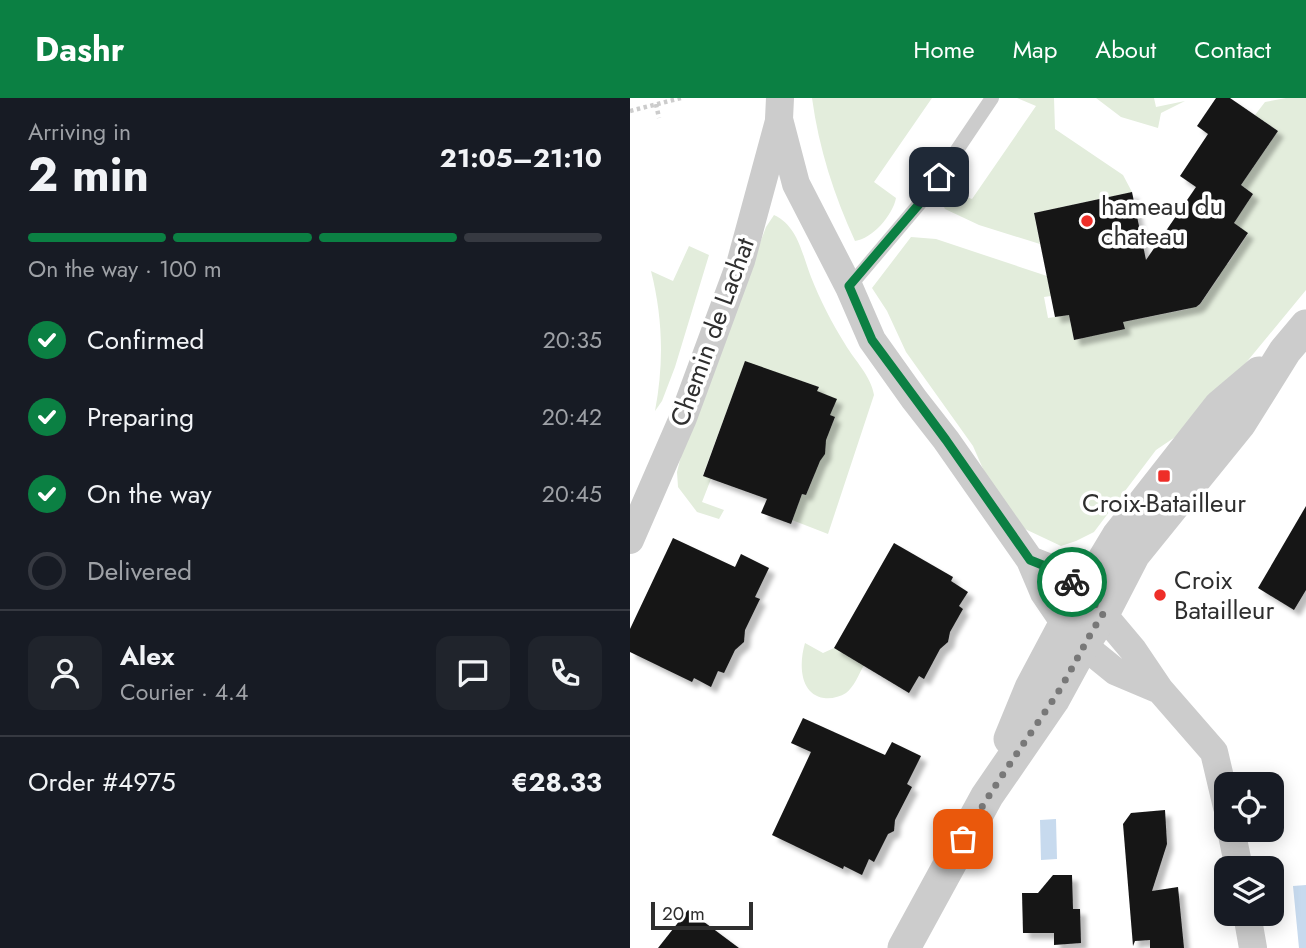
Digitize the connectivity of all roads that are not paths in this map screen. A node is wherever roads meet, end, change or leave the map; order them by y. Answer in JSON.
{"nodes":[{"id":1,"x":992,"y":98,"type":"edge"},
{"id":2,"x":780,"y":108,"type":"edge"},
{"id":3,"x":849,"y":286,"type":"junction"},
{"id":4,"x":1306,"y":326,"type":"edge"},
{"id":5,"x":630,"y":540,"type":"edge"},
{"id":6,"x":1030,"y":560,"type":"junction"},
{"id":7,"x":1094,"y":603,"type":"junction"},
{"id":8,"x":1074,"y":634,"type":"junction"},
{"id":9,"x":1160,"y":690,"type":"junction"},
{"id":10,"x":1219,"y":772,"type":"edge"},
{"id":11,"x":1249,"y":926,"type":"edge"},
{"id":12,"x":904,"y":948,"type":"edge"},
{"id":13,"x":1253,"y":948,"type":"edge"}],
"edges":[{"from":1,"to":3,"type":"lane"},
{"from":2,"to":3,"type":"street"},
{"from":2,"to":5,"type":"street","name":"Chemin de Lachat"},
{"from":3,"to":6,"type":"street"},
{"from":4,"to":7,"type":"street"},
{"from":6,"to":7,"type":"street"},
{"from":6,"to":8,"type":"street"},
{"from":7,"to":8,"type":"street"},
{"from":7,"to":9,"type":"street"},
{"from":8,"to":9,"type":"street"},
{"from":8,"to":12,"type":"street"},
{"from":9,"to":10,"type":"street"},
{"from":11,"to":13,"type":"street"}]}
